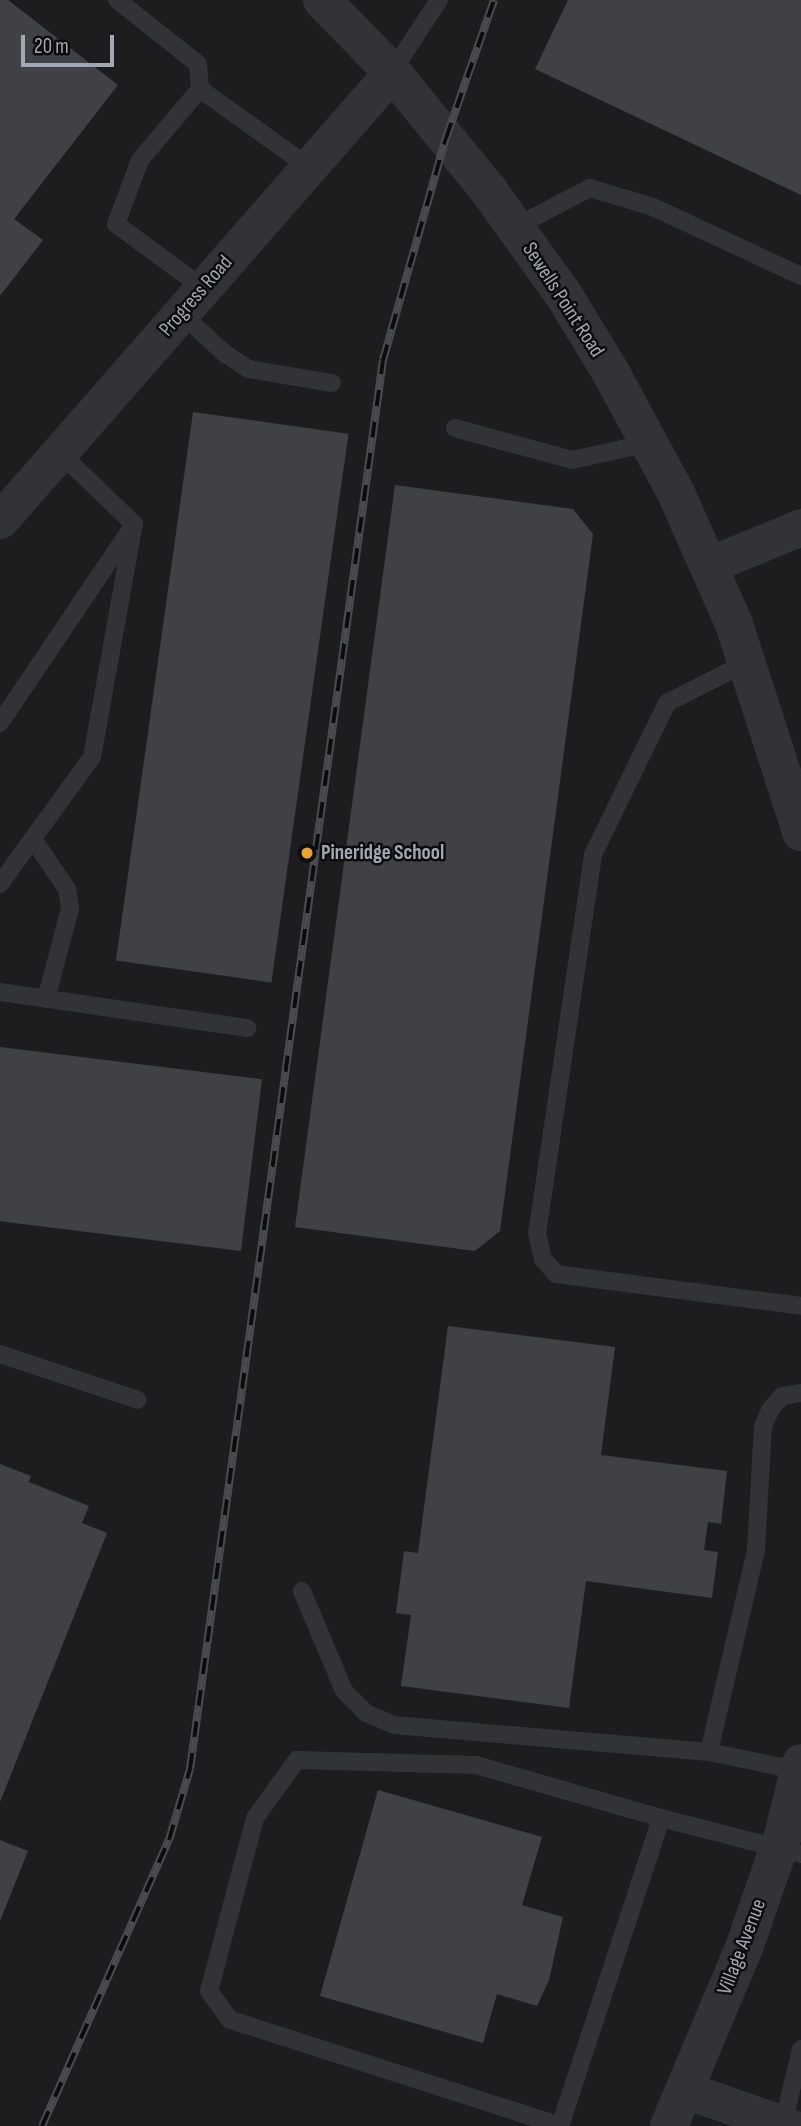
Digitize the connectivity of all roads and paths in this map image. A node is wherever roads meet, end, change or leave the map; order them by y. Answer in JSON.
{"nodes":[{"id":1,"x":117,"y":0,"type":"edge"},
{"id":2,"x":322,"y":0,"type":"edge"},
{"id":3,"x":439,"y":0,"type":"edge"},
{"id":4,"x":392,"y":72,"type":"junction"},
{"id":5,"x":200,"y":89,"type":"junction"},
{"id":6,"x":309,"y":167,"type":"junction"},
{"id":7,"x":515,"y":227,"type":"junction"},
{"id":8,"x":801,"y":276,"type":"edge"},
{"id":9,"x":192,"y":300,"type":"junction"},
{"id":10,"x":332,"y":383,"type":"dead end"},
{"id":11,"x":455,"y":428,"type":"dead end"},
{"id":12,"x":649,"y":443,"type":"junction"},
{"id":13,"x":58,"y":452,"type":"junction"},
{"id":14,"x":0,"y":520,"type":"edge"},
{"id":15,"x":134,"y":524,"type":"junction"},
{"id":16,"x":801,"y":527,"type":"edge"},
{"id":17,"x":709,"y":565,"type":"junction"},
{"id":18,"x":744,"y":652,"type":"junction"},
{"id":19,"x":0,"y":723,"type":"edge"},
{"id":20,"x":801,"y":832,"type":"edge"},
{"id":21,"x":33,"y":839,"type":"junction"},
{"id":22,"x":0,"y":884,"type":"edge"},
{"id":23,"x":0,"y":992,"type":"edge"},
{"id":24,"x":46,"y":999,"type":"junction"},
{"id":25,"x":247,"y":1028,"type":"dead end"},
{"id":26,"x":801,"y":1306,"type":"edge"},
{"id":27,"x":0,"y":1354,"type":"edge"},
{"id":28,"x":801,"y":1393,"type":"edge"},
{"id":29,"x":138,"y":1400,"type":"dead end"},
{"id":30,"x":302,"y":1591,"type":"dead end"},
{"id":31,"x":709,"y":1752,"type":"junction"},
{"id":32,"x":800,"y":1768,"type":"edge"},
{"id":33,"x":661,"y":1818,"type":"junction"},
{"id":34,"x":789,"y":1852,"type":"edge"},
{"id":35,"x":801,"y":2049,"type":"edge"},
{"id":36,"x":685,"y":2090,"type":"junction"},
{"id":37,"x":786,"y":2125,"type":"edge"},
{"id":38,"x":559,"y":2126,"type":"edge"},
{"id":39,"x":669,"y":2126,"type":"edge"}],
"edges":[{"from":1,"to":5,"type":"lane"},
{"from":2,"to":4,"type":"street","name":"Sewells Point Road"},
{"from":3,"to":4,"type":"lane"},
{"from":4,"to":6,"type":"street","name":"Progress Road"},
{"from":4,"to":7,"type":"street","name":"Sewells Point Road"},
{"from":5,"to":6,"type":"lane"},
{"from":5,"to":9,"type":"lane"},
{"from":6,"to":9,"type":"street","name":"Progress Road"},
{"from":7,"to":8,"type":"lane"},
{"from":7,"to":12,"type":"street","name":"Sewells Point Road"},
{"from":9,"to":10,"type":"lane"},
{"from":9,"to":13,"type":"street","name":"Progress Road"},
{"from":11,"to":12,"type":"lane"},
{"from":12,"to":17,"type":"street","name":"Sewells Point Road"},
{"from":13,"to":14,"type":"street","name":"Progress Road"},
{"from":13,"to":15,"type":"lane"},
{"from":15,"to":19,"type":"lane"},
{"from":15,"to":21,"type":"lane"},
{"from":16,"to":17,"type":"street"},
{"from":17,"to":18,"type":"street","name":"Sewells Point Road"},
{"from":18,"to":20,"type":"street"},
{"from":18,"to":26,"type":"lane"},
{"from":21,"to":22,"type":"lane"},
{"from":21,"to":24,"type":"lane"},
{"from":23,"to":24,"type":"lane"},
{"from":24,"to":25,"type":"lane"},
{"from":27,"to":29,"type":"lane"},
{"from":28,"to":31,"type":"lane"},
{"from":30,"to":31,"type":"lane"},
{"from":31,"to":32,"type":"lane"},
{"from":32,"to":34,"type":"street","name":"Village Avenue"},
{"from":33,"to":34,"type":"lane"},
{"from":33,"to":38,"type":"lane"},
{"from":33,"to":38,"type":"lane"},
{"from":34,"to":36,"type":"street","name":"Village Avenue"},
{"from":35,"to":37,"type":"lane"},
{"from":36,"to":37,"type":"street"},
{"from":36,"to":39,"type":"street","name":"Village Avenue"}]}
